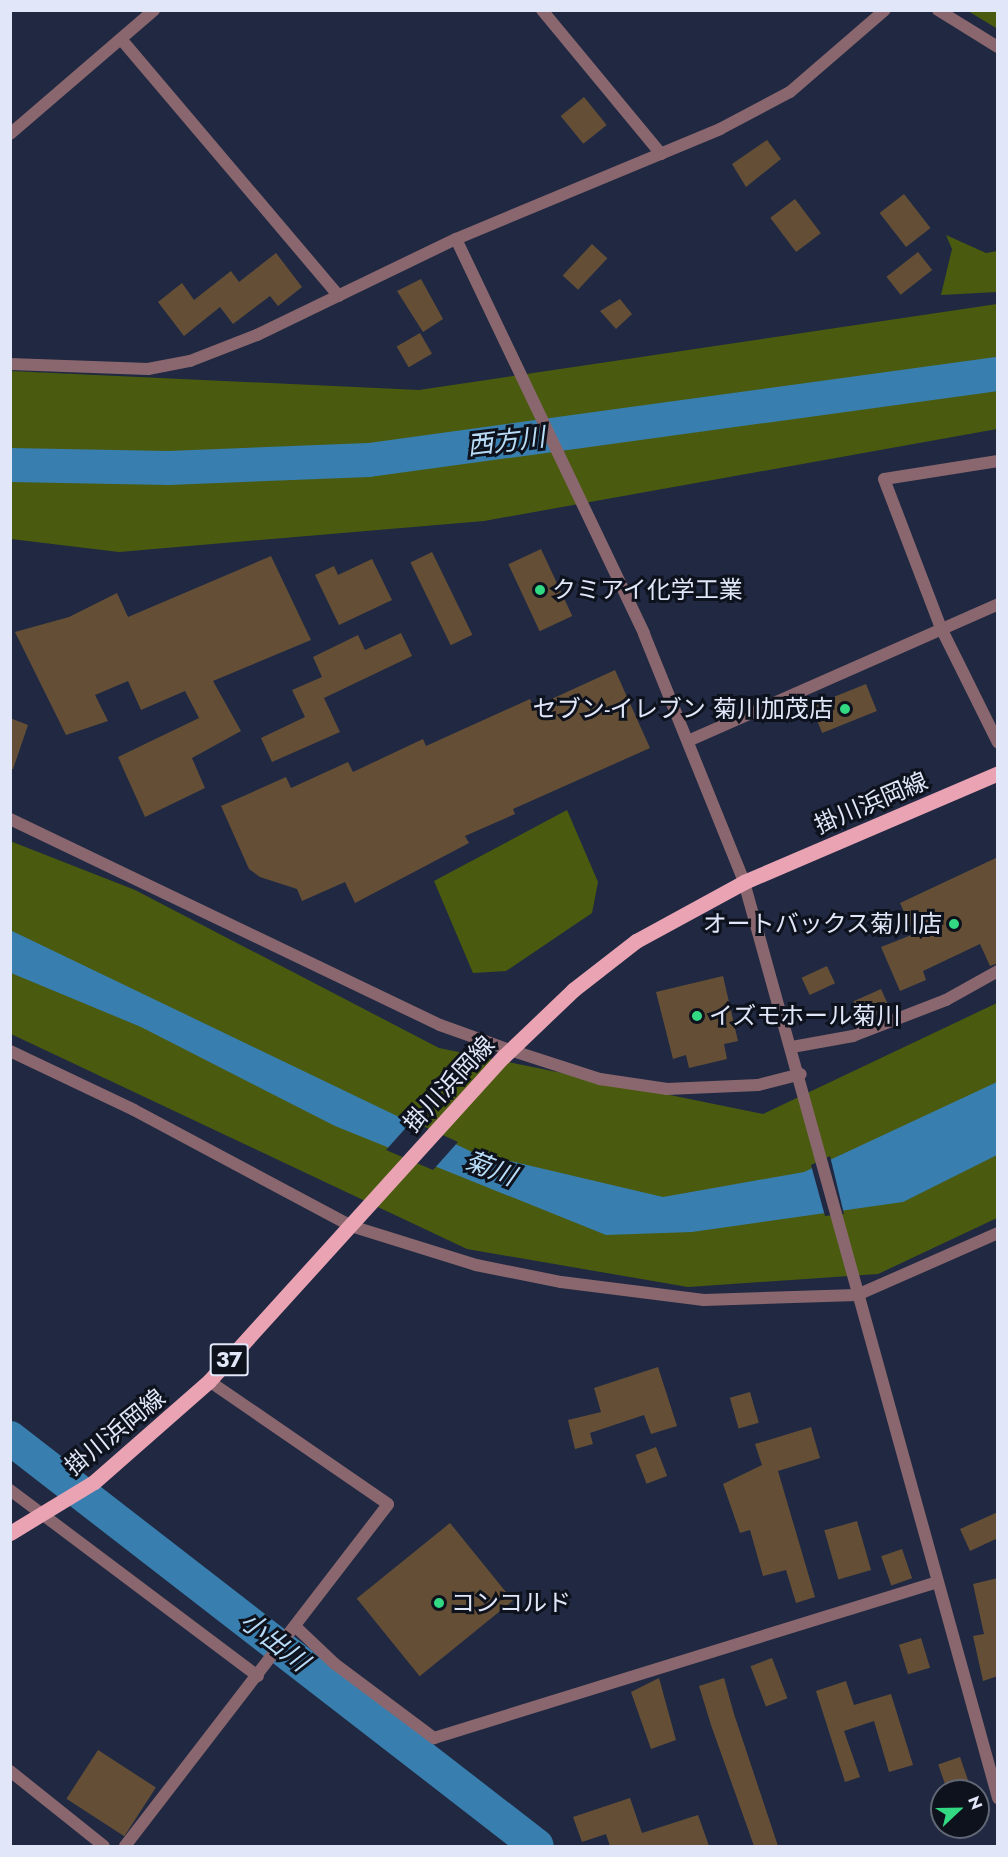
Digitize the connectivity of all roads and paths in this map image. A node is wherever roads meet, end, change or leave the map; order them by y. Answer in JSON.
{"nodes":[{"id":1,"x":154,"y":10,"type":"edge"},
{"id":2,"x":542,"y":10,"type":"edge"},
{"id":3,"x":885,"y":10,"type":"edge"},
{"id":4,"x":938,"y":10,"type":"edge"},
{"id":5,"x":121,"y":39,"type":"junction"},
{"id":6,"x":998,"y":47,"type":"edge"},
{"id":7,"x":10,"y":134,"type":"edge"},
{"id":8,"x":661,"y":154,"type":"junction"},
{"id":9,"x":456,"y":239,"type":"junction"},
{"id":10,"x":339,"y":296,"type":"junction"},
{"id":11,"x":10,"y":364,"type":"edge"},
{"id":12,"x":998,"y":461,"type":"edge"},
{"id":13,"x":998,"y":604,"type":"edge"},
{"id":14,"x":941,"y":628,"type":"junction"},
{"id":15,"x":688,"y":741,"type":"junction"},
{"id":16,"x":998,"y":744,"type":"edge"},
{"id":17,"x":998,"y":773,"type":"edge"},
{"id":18,"x":10,"y":819,"type":"edge"},
{"id":19,"x":744,"y":882,"type":"junction"},
{"id":20,"x":998,"y":971,"type":"edge"},
{"id":21,"x":792,"y":1047,"type":"junction"},
{"id":22,"x":10,"y":1051,"type":"edge"},
{"id":23,"x":507,"y":1054,"type":"junction"},
{"id":24,"x":801,"y":1074,"type":"junction"},
{"id":25,"x":351,"y":1226,"type":"junction"},
{"id":26,"x":998,"y":1233,"type":"edge"},
{"id":27,"x":856,"y":1291,"type":"junction"},
{"id":28,"x":210,"y":1381,"type":"junction"},
{"id":29,"x":10,"y":1490,"type":"edge"},
{"id":30,"x":48,"y":1512,"type":"junction"},
{"id":31,"x":10,"y":1533,"type":"edge"},
{"id":32,"x":934,"y":1583,"type":"junction"},
{"id":33,"x":297,"y":1628,"type":"junction"},
{"id":34,"x":258,"y":1676,"type":"junction"},
{"id":35,"x":10,"y":1771,"type":"edge"},
{"id":36,"x":998,"y":1798,"type":"edge"},
{"id":37,"x":104,"y":1846,"type":"edge"},
{"id":38,"x":125,"y":1846,"type":"edge"}],
"edges":[{"from":1,"to":5,"type":"street"},
{"from":2,"to":8,"type":"street"},
{"from":3,"to":8,"type":"street"},
{"from":4,"to":6,"type":"street"},
{"from":5,"to":7,"type":"street"},
{"from":5,"to":10,"type":"street"},
{"from":8,"to":9,"type":"street"},
{"from":9,"to":10,"type":"street"},
{"from":9,"to":15,"type":"street"},
{"from":10,"to":11,"type":"street"},
{"from":12,"to":14,"type":"street"},
{"from":13,"to":14,"type":"street"},
{"from":14,"to":15,"type":"street"},
{"from":14,"to":16,"type":"street"},
{"from":15,"to":19,"type":"street"},
{"from":17,"to":19,"type":"main road","name":"掛川浜岡線","number":"37"},
{"from":18,"to":23,"type":"street"},
{"from":19,"to":21,"type":"street"},
{"from":19,"to":23,"type":"main road","name":"掛川浜岡線","number":"37"},
{"from":20,"to":21,"type":"street"},
{"from":21,"to":24,"type":"street"},
{"from":22,"to":25,"type":"street"},
{"from":23,"to":24,"type":"street"},
{"from":23,"to":25,"type":"main road","name":"掛川浜岡線","number":"37"},
{"from":24,"to":27,"type":"street"},
{"from":25,"to":27,"type":"street"},
{"from":25,"to":28,"type":"main road","name":"掛川浜岡線","number":"37"},
{"from":26,"to":27,"type":"street"},
{"from":27,"to":32,"type":"street"},
{"from":28,"to":30,"type":"main road","name":"掛川浜岡線","number":"37"},
{"from":28,"to":33,"type":"street"},
{"from":29,"to":30,"type":"street"},
{"from":30,"to":31,"type":"main road","name":"掛川浜岡線","number":"37"},
{"from":30,"to":34,"type":"street"},
{"from":32,"to":33,"type":"street"},
{"from":32,"to":36,"type":"street"},
{"from":33,"to":34,"type":"street"},
{"from":34,"to":38,"type":"street"},
{"from":35,"to":37,"type":"street"}]}
